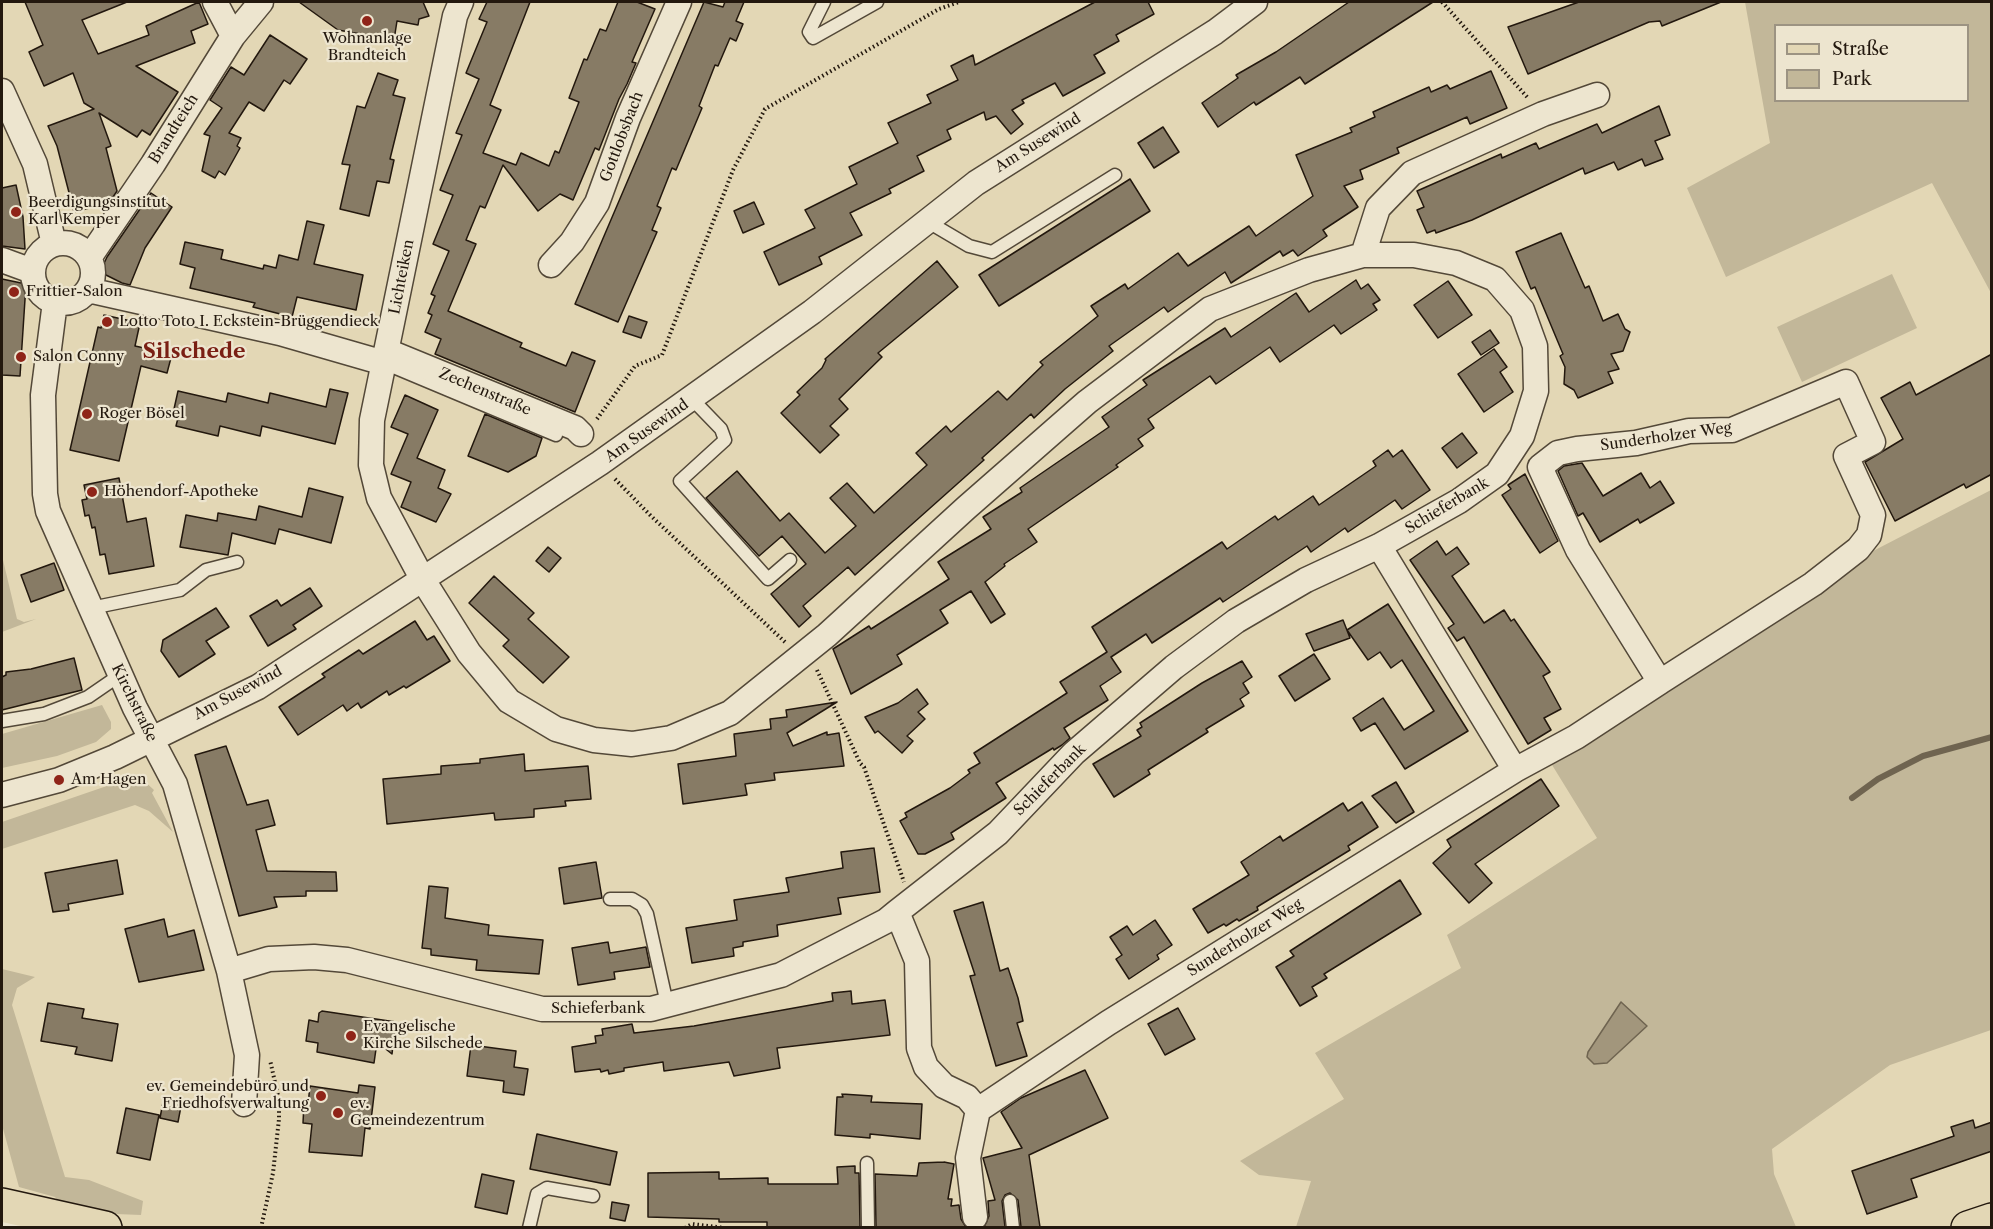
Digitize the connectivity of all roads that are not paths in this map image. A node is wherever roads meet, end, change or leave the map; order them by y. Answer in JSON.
{"nodes":[{"id":1,"x":215,"y":2,"type":"edge"},
{"id":2,"x":261,"y":2,"type":"edge"},
{"id":3,"x":461,"y":2,"type":"edge"},
{"id":4,"x":679,"y":2,"type":"edge"},
{"id":5,"x":824,"y":2,"type":"edge"},
{"id":6,"x":877,"y":2,"type":"edge"},
{"id":7,"x":1255,"y":2,"type":"edge"},
{"id":8,"x":233,"y":36,"type":"junction"},
{"id":9,"x":2,"y":91,"type":"edge"},
{"id":10,"x":1597,"y":95,"type":"dead end"},
{"id":11,"x":1115,"y":175,"type":"dead end"},
{"id":12,"x":925,"y":220,"type":"junction"},
{"id":13,"x":54,"y":244,"type":"junction"},
{"id":14,"x":1363,"y":255,"type":"junction"},
{"id":15,"x":89,"y":258,"type":"junction"},
{"id":16,"x":2,"y":260,"type":"edge"},
{"id":17,"x":551,"y":264,"type":"dead end"},
{"id":18,"x":33,"y":271,"type":"junction"},
{"id":19,"x":88,"y":290,"type":"junction"},
{"id":20,"x":55,"y":302,"type":"junction"},
{"id":21,"x":385,"y":357,"type":"junction"},
{"id":22,"x":693,"y":400,"type":"junction"},
{"id":23,"x":581,"y":434,"type":"road end"},
{"id":24,"x":556,"y":435,"type":"dead end"},
{"id":25,"x":1379,"y":546,"type":"junction"},
{"id":26,"x":790,"y":560,"type":"dead end"},
{"id":27,"x":237,"y":562,"type":"dead end"},
{"id":28,"x":423,"y":580,"type":"junction"},
{"id":29,"x":91,"y":608,"type":"junction"},
{"id":30,"x":120,"y":675,"type":"junction"},
{"id":31,"x":1660,"y":681,"type":"junction"},
{"id":32,"x":2,"y":721,"type":"edge"},
{"id":33,"x":151,"y":738,"type":"junction"},
{"id":34,"x":1515,"y":770,"type":"junction"},
{"id":35,"x":2,"y":795,"type":"edge"},
{"id":36,"x":610,"y":899,"type":"dead end"},
{"id":37,"x":904,"y":907,"type":"junction"},
{"id":38,"x":229,"y":970,"type":"junction"},
{"id":39,"x":667,"y":1005,"type":"junction"},
{"id":40,"x":244,"y":1104,"type":"dead end"},
{"id":41,"x":978,"y":1110,"type":"junction"},
{"id":42,"x":867,"y":1163,"type":"dead end"},
{"id":43,"x":593,"y":1196,"type":"dead end"},
{"id":44,"x":1010,"y":1201,"type":"dead end"},
{"id":45,"x":2,"y":1205,"type":"edge"},
{"id":46,"x":2,"y":1215,"type":"edge"},
{"id":47,"x":975,"y":1218,"type":"dead end"},
{"id":48,"x":1992,"y":1220,"type":"edge"},
{"id":49,"x":5,"y":1227,"type":"edge"},
{"id":50,"x":105,"y":1227,"type":"edge"},
{"id":51,"x":529,"y":1227,"type":"edge"},
{"id":52,"x":868,"y":1227,"type":"edge"},
{"id":53,"x":1013,"y":1227,"type":"edge"},
{"id":54,"x":1968,"y":1227,"type":"edge"}],
"edges":[{"from":1,"to":8,"type":"street"},
{"from":2,"to":8,"type":"street","name":"Brandteich"},
{"from":3,"to":21,"type":"street","name":"Lichteiken"},
{"from":4,"to":17,"type":"street","name":"Gottlobsbach"},
{"from":5,"to":6,"type":"lane"},
{"from":7,"to":12,"type":"street","name":"Am Susewind"},
{"from":8,"to":15,"type":"street","name":"Brandteich"},
{"from":9,"to":13,"type":"street"},
{"from":10,"to":14,"type":"street"},
{"from":11,"to":12,"type":"lane"},
{"from":12,"to":22,"type":"street","name":"Am Susewind"},
{"from":13,"to":15,"type":"street"},
{"from":13,"to":18,"type":"street"},
{"from":14,"to":25,"type":"street","name":"Schieferbank"},
{"from":14,"to":28,"type":"street","name":"Schieferbank"},
{"from":15,"to":19,"type":"street"},
{"from":16,"to":18,"type":"street"},
{"from":18,"to":20,"type":"street"},
{"from":19,"to":20,"type":"street"},
{"from":19,"to":21,"type":"street","name":"Zechenstraße"},
{"from":20,"to":29,"type":"street","name":"Kirchstraße"},
{"from":21,"to":23,"type":"street","name":"Zechenstraße"},
{"from":21,"to":24,"type":"lane"},
{"from":21,"to":28,"type":"street","name":"Lichteiken"},
{"from":22,"to":26,"type":"lane"},
{"from":22,"to":28,"type":"street","name":"Am Susewind"},
{"from":25,"to":34,"type":"street"},
{"from":25,"to":37,"type":"street","name":"Schieferbank"},
{"from":27,"to":29,"type":"lane"},
{"from":28,"to":33,"type":"street","name":"Am Susewind"},
{"from":29,"to":30,"type":"street","name":"Kirchstraße"},
{"from":30,"to":32,"type":"lane"},
{"from":30,"to":33,"type":"street","name":"Kirchstraße"},
{"from":31,"to":31,"type":"street","name":"Sunderholzer Weg"},
{"from":31,"to":34,"type":"street","name":"Sunderholzer Weg"},
{"from":33,"to":35,"type":"street","name":"Am Susewind"},
{"from":33,"to":38,"type":"street","name":"Kirchstraße"},
{"from":34,"to":41,"type":"street","name":"Sunderholzer Weg"},
{"from":36,"to":39,"type":"lane"},
{"from":37,"to":39,"type":"street","name":"Schieferbank"},
{"from":37,"to":41,"type":"street"},
{"from":38,"to":39,"type":"street","name":"Schieferbank"},
{"from":38,"to":40,"type":"street","name":"Kirchstraße"},
{"from":41,"to":47,"type":"street"},
{"from":42,"to":52,"type":"lane"},
{"from":43,"to":51,"type":"lane"},
{"from":44,"to":53,"type":"lane"},
{"from":45,"to":50,"type":"main road"},
{"from":46,"to":49,"type":"main road"},
{"from":48,"to":54,"type":"main road"}]}
